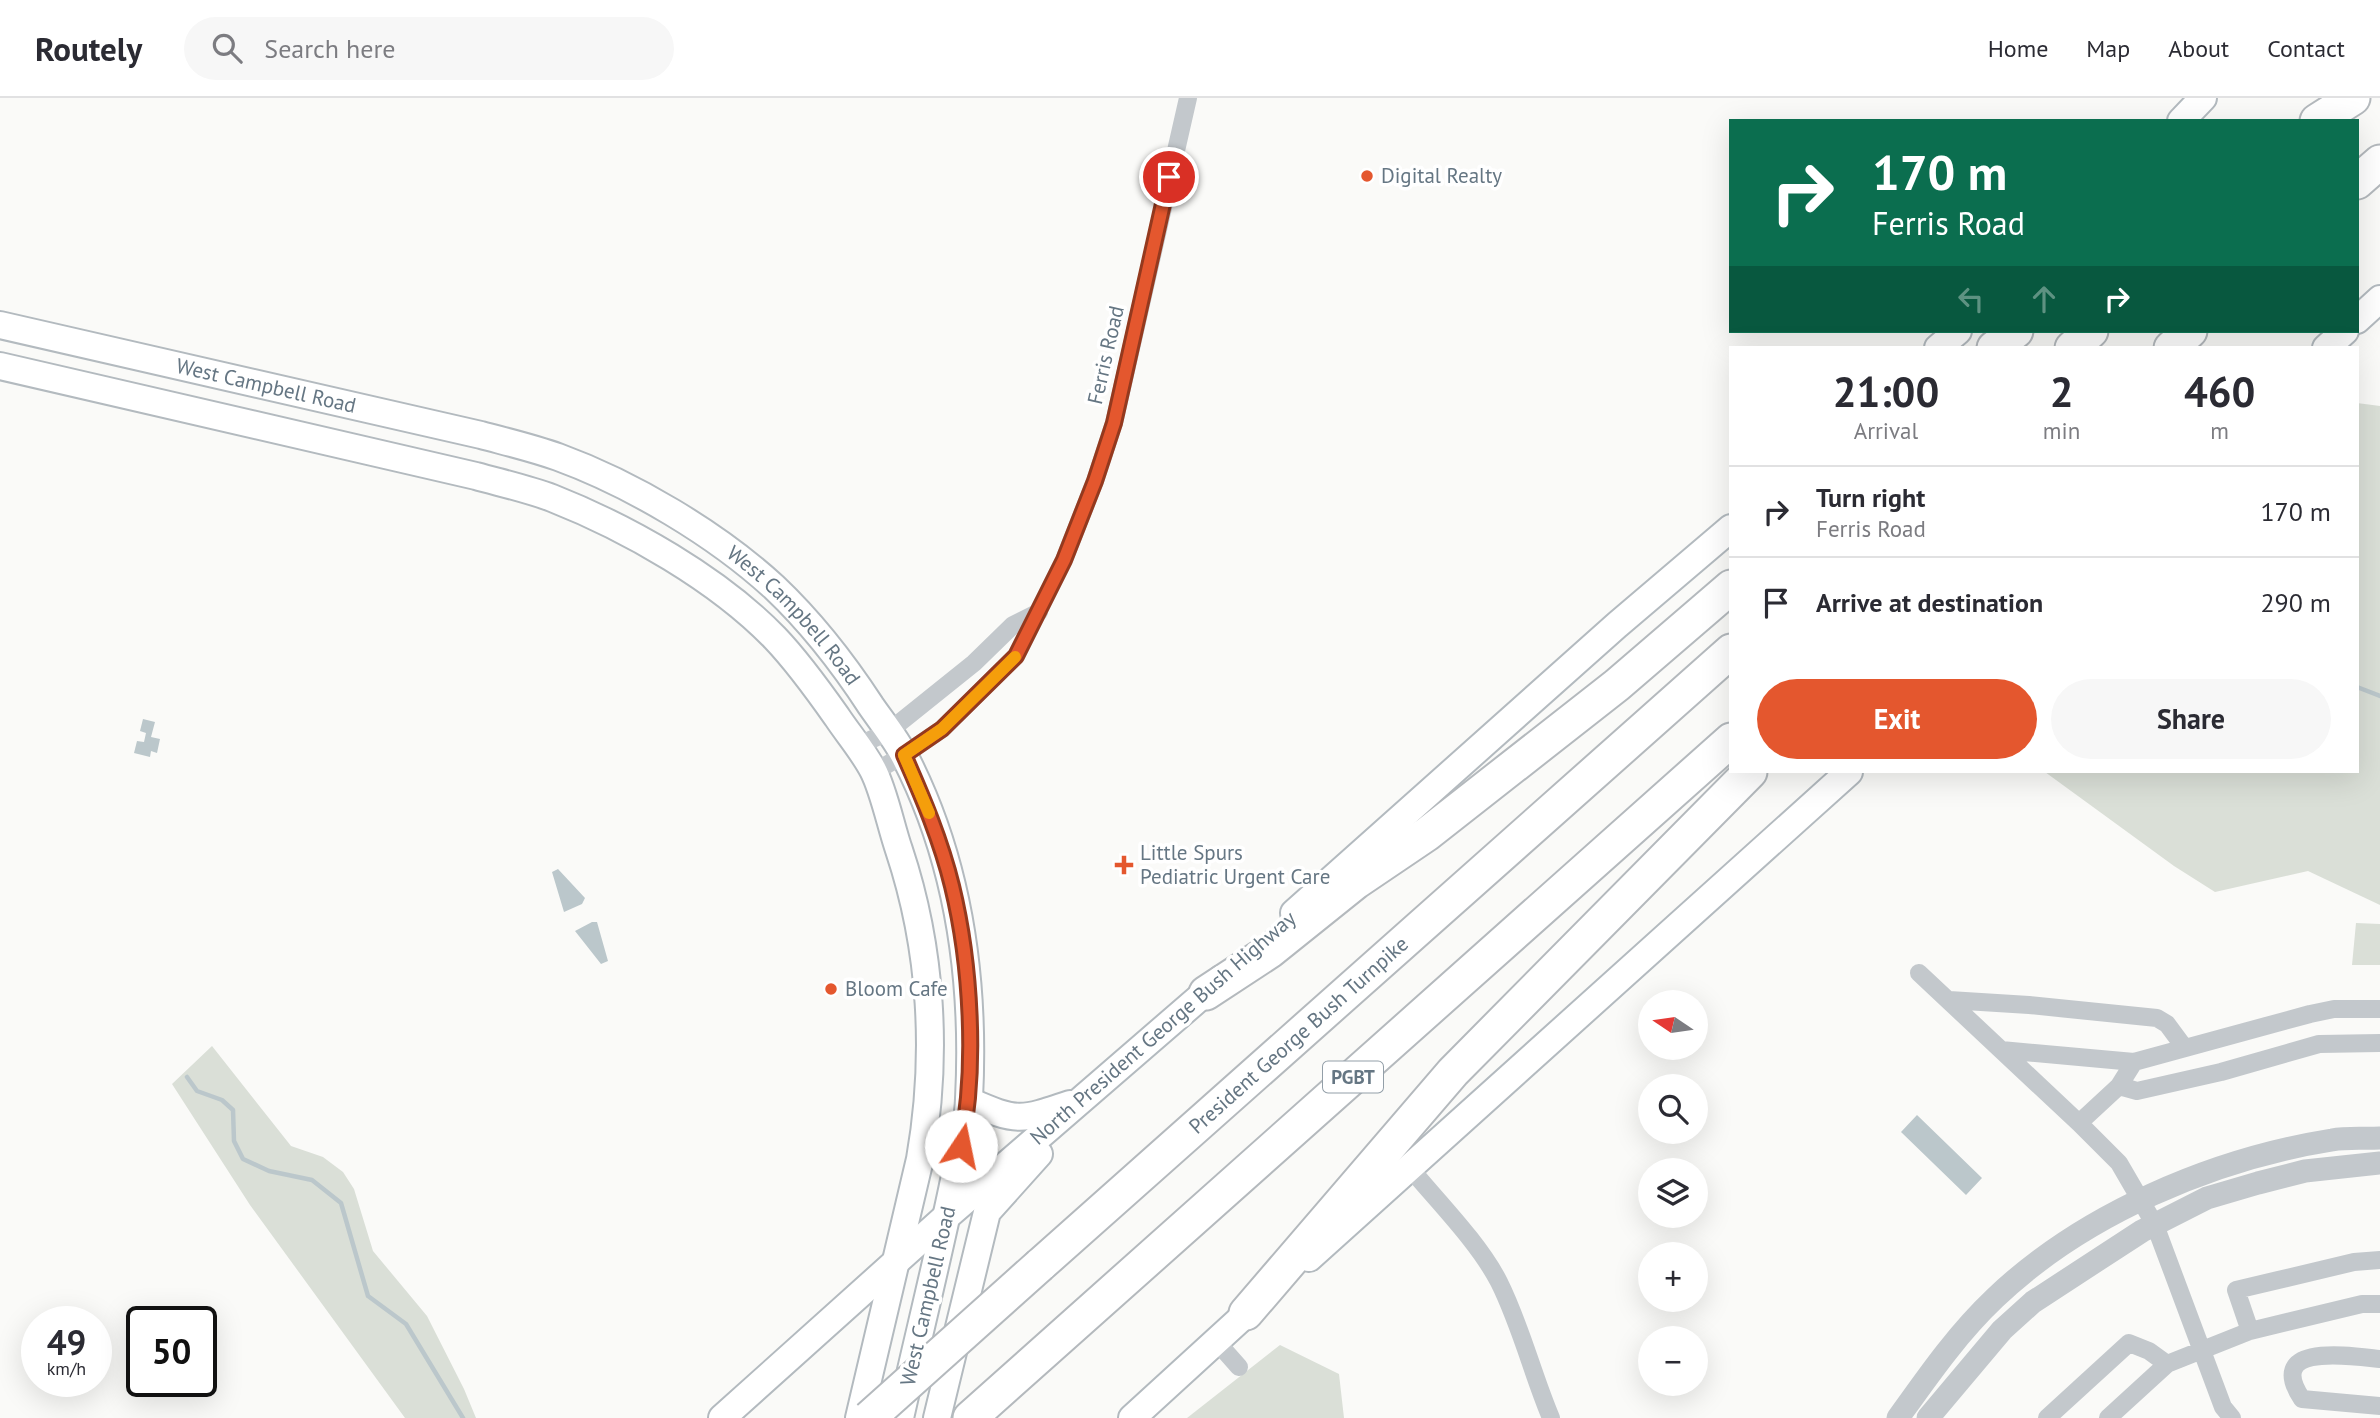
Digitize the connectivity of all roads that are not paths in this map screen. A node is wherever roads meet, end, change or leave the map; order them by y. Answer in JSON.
{"nodes":[{"id":1,"x":1188,"y":98,"type":"edge"},
{"id":2,"x":2203,"y":98,"type":"edge"},
{"id":3,"x":2353,"y":98,"type":"edge"},
{"id":4,"x":2183,"y":119,"type":"edge"},
{"id":5,"x":2320,"y":119,"type":"edge"},
{"id":6,"x":2330,"y":119,"type":"edge"},
{"id":7,"x":2380,"y":162,"type":"edge"},
{"id":8,"x":2359,"y":180,"type":"edge"},
{"id":9,"x":2380,"y":299,"type":"edge"},
{"id":10,"x":2359,"y":318,"type":"edge"},
{"id":11,"x":0,"y":325,"type":"edge"},
{"id":12,"x":1956,"y":333,"type":"edge"},
{"id":13,"x":2013,"y":333,"type":"edge"},
{"id":14,"x":2089,"y":333,"type":"edge"},
{"id":15,"x":2188,"y":333,"type":"edge"},
{"id":16,"x":2344,"y":333,"type":"edge"},
{"id":17,"x":1940,"y":346,"type":"edge"},
{"id":18,"x":1997,"y":346,"type":"edge"},
{"id":19,"x":2074,"y":346,"type":"edge"},
{"id":20,"x":2173,"y":346,"type":"edge"},
{"id":21,"x":2328,"y":346,"type":"edge"},
{"id":22,"x":0,"y":366,"type":"edge"},
{"id":23,"x":1729,"y":530,"type":"edge"},
{"id":24,"x":1729,"y":589,"type":"edge"},
{"id":25,"x":1039,"y":612,"type":"junction"},
{"id":26,"x":1729,"y":653,"type":"edge"},
{"id":27,"x":888,"y":732,"type":"junction"},
{"id":28,"x":1729,"y":742,"type":"edge"},
{"id":29,"x":857,"y":746,"type":"junction"},
{"id":30,"x":904,"y":755,"type":"junction"},
{"id":31,"x":874,"y":772,"type":"junction"},
{"id":32,"x":1750,"y":773,"type":"edge"},
{"id":33,"x":1848,"y":773,"type":"edge"},
{"id":34,"x":1919,"y":973,"type":"dead end"},
{"id":35,"x":1206,"y":993,"type":"junction"},
{"id":36,"x":1950,"y":1000,"type":"junction"},
{"id":37,"x":2380,"y":1009,"type":"edge"},
{"id":38,"x":2310,"y":1014,"type":"junction"},
{"id":39,"x":2380,"y":1043,"type":"edge"},
{"id":40,"x":2319,"y":1044,"type":"junction"},
{"id":41,"x":2183,"y":1047,"type":"junction"},
{"id":42,"x":2001,"y":1050,"type":"junction"},
{"id":43,"x":2134,"y":1062,"type":"junction"},
{"id":44,"x":2119,"y":1086,"type":"junction"},
{"id":45,"x":1084,"y":1099,"type":"junction"},
{"id":46,"x":969,"y":1101,"type":"junction"},
{"id":47,"x":2079,"y":1124,"type":"junction"},
{"id":48,"x":2380,"y":1138,"type":"edge"},
{"id":49,"x":2380,"y":1163,"type":"edge"},
{"id":50,"x":1410,"y":1168,"type":"junction"},
{"id":51,"x":2142,"y":1200,"type":"junction"},
{"id":52,"x":947,"y":1216,"type":"junction"},
{"id":53,"x":2155,"y":1225,"type":"junction"},
{"id":54,"x":2380,"y":1260,"type":"edge"},
{"id":55,"x":896,"y":1263,"type":"junction"},
{"id":56,"x":2380,"y":1304,"type":"edge"},
{"id":57,"x":1247,"y":1314,"type":"junction"},
{"id":58,"x":2250,"y":1331,"type":"junction"},
{"id":59,"x":1216,"y":1341,"type":"junction"},
{"id":60,"x":2202,"y":1349,"type":"junction"},
{"id":61,"x":2380,"y":1359,"type":"edge"},
{"id":62,"x":2167,"y":1364,"type":"junction"},
{"id":63,"x":1239,"y":1367,"type":"dead end"},
{"id":64,"x":2380,"y":1406,"type":"edge"},
{"id":65,"x":973,"y":1416,"type":"edge"},
{"id":66,"x":722,"y":1418,"type":"edge"},
{"id":67,"x":859,"y":1418,"type":"edge"},
{"id":68,"x":869,"y":1418,"type":"edge"},
{"id":69,"x":900,"y":1418,"type":"edge"},
{"id":70,"x":937,"y":1418,"type":"edge"},
{"id":71,"x":1132,"y":1418,"type":"edge"},
{"id":72,"x":1551,"y":1418,"type":"edge"},
{"id":73,"x":1898,"y":1418,"type":"edge"},
{"id":74,"x":1928,"y":1418,"type":"edge"},
{"id":75,"x":2048,"y":1418,"type":"edge"},
{"id":76,"x":2108,"y":1418,"type":"edge"},
{"id":77,"x":2232,"y":1418,"type":"edge"}],
"edges":[{"from":1,"to":25,"type":"street","name":"Ferris Road"},
{"from":2,"to":4,"type":"main road"},
{"from":3,"to":5,"type":"highway"},
{"from":3,"to":6,"type":"highway"},
{"from":7,"to":8,"type":"highway"},
{"from":9,"to":10,"type":"main road"},
{"from":11,"to":27,"type":"main road","name":"West Campbell Road"},
{"from":12,"to":17,"type":"main road"},
{"from":13,"to":18,"type":"highway"},
{"from":14,"to":19,"type":"highway"},
{"from":15,"to":20,"type":"highway"},
{"from":16,"to":21,"type":"main road"},
{"from":22,"to":29,"type":"main road","name":"West Campbell Road"},
{"from":23,"to":35,"type":"main road","name":"North President George Bush Highway"},
{"from":24,"to":35,"type":"highway"},
{"from":25,"to":27,"type":"street"},
{"from":25,"to":30,"type":"street","name":"Ferris Road"},
{"from":26,"to":68,"type":"highway","name":"President George Bush Turnpike","bridge":true},
{"from":27,"to":29,"type":"street"},
{"from":27,"to":30,"type":"main road","name":"West Campbell Road"},
{"from":28,"to":65,"type":"highway","number":"PGBT"},
{"from":29,"to":31,"type":"main road","name":"West Campbell Road"},
{"from":30,"to":31,"type":"street","name":"Ferris Road"},
{"from":30,"to":46,"type":"main road","name":"West Campbell Road"},
{"from":31,"to":55,"type":"main road","name":"West Campbell Road"},
{"from":32,"to":57,"type":"highway"},
{"from":33,"to":50,"type":"main road"},
{"from":34,"to":36,"type":"street"},
{"from":35,"to":45,"type":"main road","name":"North President George Bush Highway"},
{"from":36,"to":41,"type":"street"},
{"from":36,"to":42,"type":"street"},
{"from":37,"to":38,"type":"street"},
{"from":38,"to":40,"type":"street"},
{"from":38,"to":41,"type":"street"},
{"from":39,"to":40,"type":"street"},
{"from":40,"to":44,"type":"street"},
{"from":41,"to":43,"type":"street"},
{"from":42,"to":43,"type":"street"},
{"from":42,"to":47,"type":"street"},
{"from":43,"to":44,"type":"street"},
{"from":44,"to":47,"type":"street"},
{"from":45,"to":46,"type":"main road"},
{"from":45,"to":52,"type":"main road","name":"North President George Bush Highway"},
{"from":45,"to":70,"type":"main road"},
{"from":46,"to":52,"type":"main road","name":"West Campbell Road"},
{"from":47,"to":51,"type":"street"},
{"from":48,"to":51,"type":"street"},
{"from":49,"to":53,"type":"street"},
{"from":50,"to":57,"type":"main road"},
{"from":50,"to":72,"type":"street"},
{"from":51,"to":53,"type":"street"},
{"from":51,"to":73,"type":"street"},
{"from":52,"to":55,"type":"main road","name":"North President George Bush Highway"},
{"from":52,"to":69,"type":"main road","name":"West Campbell Road"},
{"from":53,"to":60,"type":"street"},
{"from":53,"to":74,"type":"street"},
{"from":54,"to":58,"type":"street"},
{"from":55,"to":66,"type":"main road","name":"North President George Bush Highway"},
{"from":55,"to":67,"type":"main road","name":"West Campbell Road"},
{"from":56,"to":58,"type":"street"},
{"from":57,"to":59,"type":"main road"},
{"from":58,"to":60,"type":"street"},
{"from":59,"to":63,"type":"street"},
{"from":59,"to":71,"type":"main road"},
{"from":60,"to":62,"type":"street"},
{"from":60,"to":77,"type":"street"},
{"from":61,"to":64,"type":"street"},
{"from":62,"to":75,"type":"street"},
{"from":62,"to":76,"type":"street"}]}
